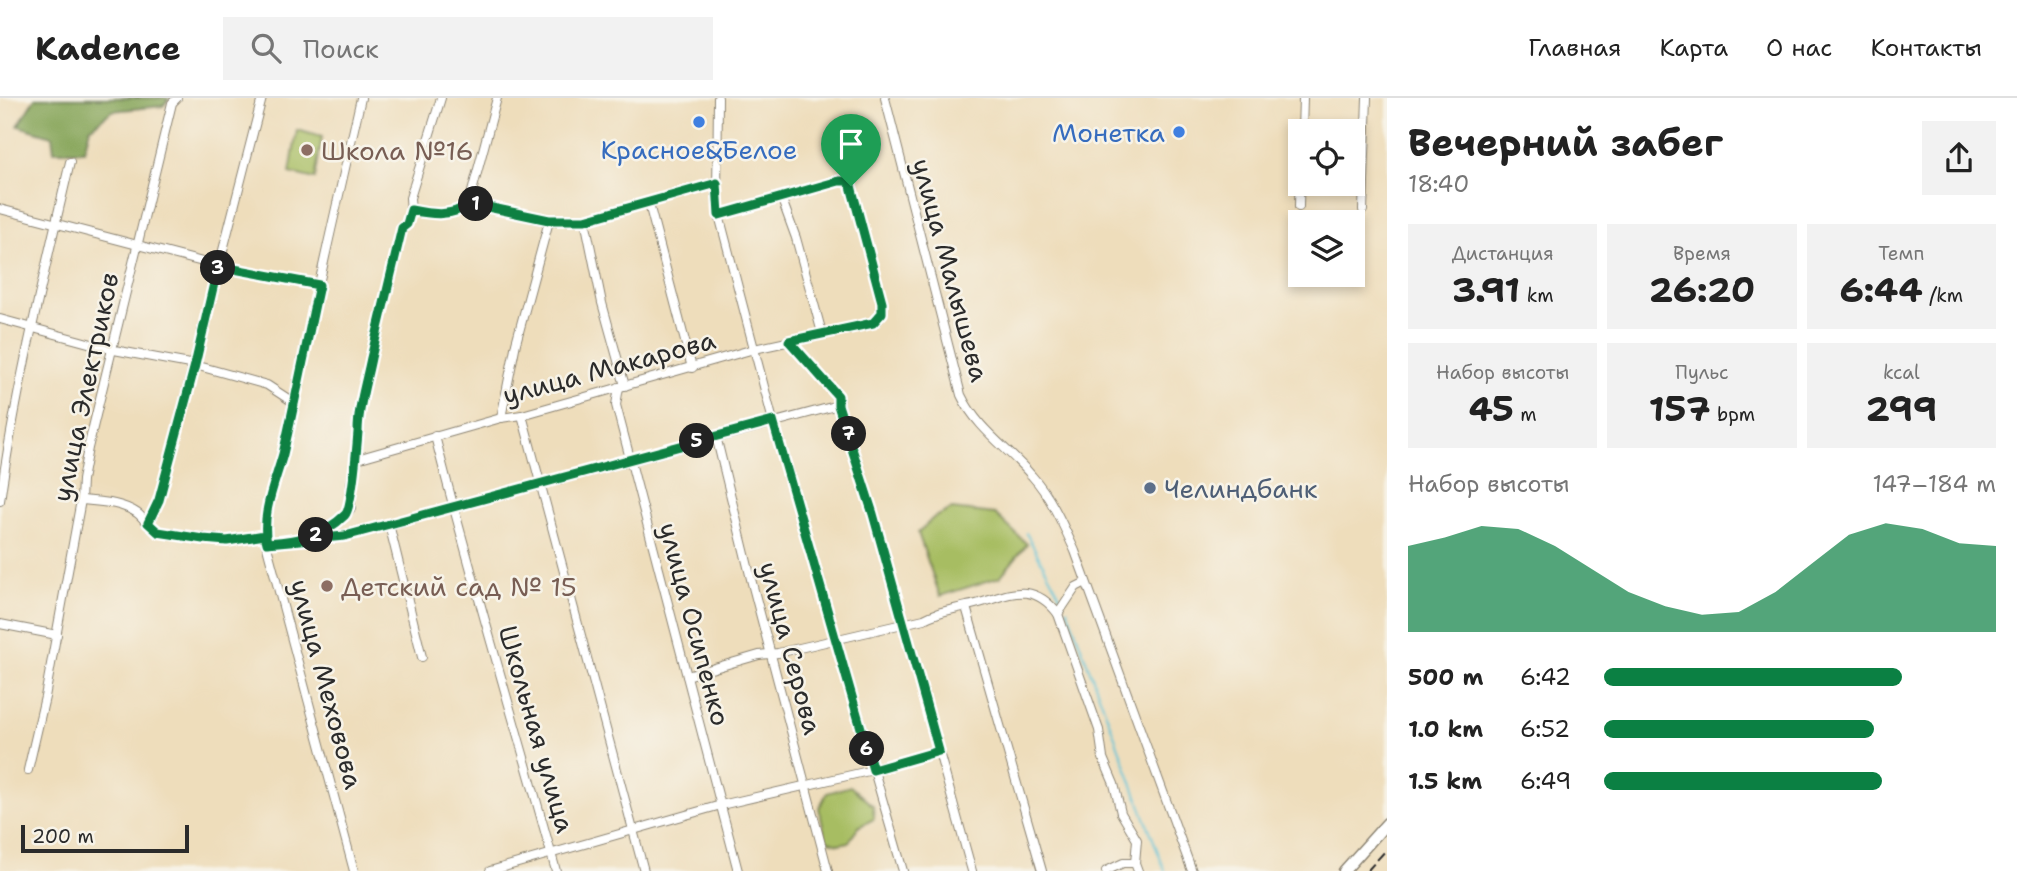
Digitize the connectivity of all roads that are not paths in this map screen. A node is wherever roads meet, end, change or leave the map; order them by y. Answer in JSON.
{"nodes":[{"id":1,"x":177,"y":98,"type":"edge"},
{"id":2,"x":262,"y":98,"type":"edge"},
{"id":3,"x":361,"y":98,"type":"edge"},
{"id":4,"x":441,"y":98,"type":"edge"},
{"id":5,"x":496,"y":98,"type":"edge"},
{"id":6,"x":718,"y":98,"type":"edge"},
{"id":7,"x":885,"y":98,"type":"edge"},
{"id":8,"x":1303,"y":98,"type":"edge"},
{"id":9,"x":1367,"y":98,"type":"edge"},
{"id":10,"x":1302,"y":119,"type":"edge"},
{"id":11,"x":70,"y":162,"type":"dead end"},
{"id":12,"x":717,"y":183,"type":"junction"},
{"id":13,"x":1299,"y":196,"type":"edge"},
{"id":14,"x":781,"y":197,"type":"junction"},
{"id":15,"x":469,"y":203,"type":"junction"},
{"id":16,"x":649,"y":204,"type":"junction"},
{"id":17,"x":1299,"y":207,"type":"dead end"},
{"id":18,"x":0,"y":209,"type":"edge"},
{"id":19,"x":411,"y":210,"type":"junction"},
{"id":20,"x":1363,"y":210,"type":"dead end"},
{"id":21,"x":719,"y":215,"type":"junction"},
{"id":22,"x":549,"y":220,"type":"junction"},
{"id":23,"x":585,"y":220,"type":"junction"},
{"id":24,"x":56,"y":223,"type":"junction"},
{"id":25,"x":138,"y":243,"type":"junction"},
{"id":26,"x":218,"y":266,"type":"junction"},
{"id":27,"x":319,"y":285,"type":"junction"},
{"id":28,"x":0,"y":320,"type":"edge"},
{"id":29,"x":32,"y":328,"type":"junction"},
{"id":30,"x":822,"y":333,"type":"junction"},
{"id":31,"x":789,"y":341,"type":"junction"},
{"id":32,"x":754,"y":349,"type":"junction"},
{"id":33,"x":114,"y":350,"type":"junction"},
{"id":34,"x":195,"y":365,"type":"junction"},
{"id":35,"x":692,"y":368,"type":"junction"},
{"id":36,"x":622,"y":386,"type":"junction"},
{"id":37,"x":293,"y":402,"type":"junction"},
{"id":38,"x":838,"y":405,"type":"junction"},
{"id":39,"x":522,"y":415,"type":"junction"},
{"id":40,"x":501,"y":418,"type":"junction"},
{"id":41,"x":773,"y":421,"type":"junction"},
{"id":42,"x":435,"y":436,"type":"junction"},
{"id":43,"x":716,"y":436,"type":"junction"},
{"id":44,"x":357,"y":459,"type":"junction"},
{"id":45,"x":630,"y":460,"type":"junction"},
{"id":46,"x":542,"y":482,"type":"junction"},
{"id":47,"x":82,"y":500,"type":"junction"},
{"id":48,"x":0,"y":501,"type":"edge"},
{"id":49,"x":453,"y":507,"type":"junction"},
{"id":50,"x":148,"y":523,"type":"junction"},
{"id":51,"x":389,"y":524,"type":"junction"},
{"id":52,"x":313,"y":537,"type":"junction"},
{"id":53,"x":266,"y":539,"type":"junction"},
{"id":54,"x":1086,"y":582,"type":"junction"},
{"id":55,"x":966,"y":607,"type":"junction"},
{"id":56,"x":1058,"y":614,"type":"junction"},
{"id":57,"x":0,"y":624,"type":"edge"},
{"id":58,"x":902,"y":624,"type":"junction"},
{"id":59,"x":57,"y":635,"type":"junction"},
{"id":60,"x":836,"y":639,"type":"junction"},
{"id":61,"x":771,"y":654,"type":"junction"},
{"id":62,"x":422,"y":657,"type":"dead end"},
{"id":63,"x":687,"y":676,"type":"junction"},
{"id":64,"x":939,"y":751,"type":"junction"},
{"id":65,"x":27,"y":770,"type":"dead end"},
{"id":66,"x":873,"y":770,"type":"junction"},
{"id":67,"x":806,"y":784,"type":"junction"},
{"id":68,"x":722,"y":805,"type":"junction"},
{"id":69,"x":1387,"y":823,"type":"edge"},
{"id":70,"x":634,"y":831,"type":"junction"},
{"id":71,"x":551,"y":853,"type":"junction"},
{"id":72,"x":1137,"y":867,"type":"edge"},
{"id":73,"x":355,"y":871,"type":"edge"},
{"id":74,"x":490,"y":871,"type":"edge"},
{"id":75,"x":556,"y":871,"type":"edge"},
{"id":76,"x":644,"y":871,"type":"edge"},
{"id":77,"x":738,"y":871,"type":"edge"},
{"id":78,"x":828,"y":871,"type":"edge"},
{"id":79,"x":903,"y":871,"type":"edge"},
{"id":80,"x":972,"y":871,"type":"edge"},
{"id":81,"x":1042,"y":871,"type":"edge"},
{"id":82,"x":1106,"y":871,"type":"edge"},
{"id":83,"x":1192,"y":871,"type":"edge"},
{"id":84,"x":1344,"y":871,"type":"edge"}],
"edges":[{"from":1,"to":25,"type":"street","name":"улица Электриков"},
{"from":2,"to":26,"type":"street"},
{"from":3,"to":27,"type":"street","name":"улица Меховова"},
{"from":4,"to":19,"type":"street"},
{"from":5,"to":15,"type":"street"},
{"from":6,"to":12,"type":"street"},
{"from":7,"to":54,"type":"street","name":"улица Малышева"},
{"from":8,"to":10,"type":"street"},
{"from":9,"to":20,"type":"street"},
{"from":11,"to":24,"type":"street"},
{"from":12,"to":16,"type":"street"},
{"from":12,"to":21,"type":"street"},
{"from":13,"to":17,"type":"street"},
{"from":14,"to":21,"type":"street"},
{"from":14,"to":30,"type":"street"},
{"from":14,"to":30,"type":"street","name":"улица Макарова"},
{"from":15,"to":19,"type":"street"},
{"from":15,"to":22,"type":"street"},
{"from":16,"to":23,"type":"street"},
{"from":16,"to":35,"type":"street"},
{"from":18,"to":24,"type":"street"},
{"from":19,"to":44,"type":"street"},
{"from":21,"to":32,"type":"street"},
{"from":22,"to":23,"type":"street"},
{"from":22,"to":40,"type":"street"},
{"from":23,"to":36,"type":"street","name":"улица Осипенко"},
{"from":24,"to":25,"type":"street"},
{"from":24,"to":29,"type":"street"},
{"from":25,"to":26,"type":"street"},
{"from":25,"to":33,"type":"street","name":"улица Электриков"},
{"from":26,"to":27,"type":"street"},
{"from":26,"to":34,"type":"street"},
{"from":27,"to":37,"type":"street","name":"улица Меховова"},
{"from":28,"to":29,"type":"street"},
{"from":29,"to":33,"type":"street"},
{"from":29,"to":48,"type":"street"},
{"from":30,"to":31,"type":"street","name":"улица Макарова"},
{"from":31,"to":32,"type":"street","name":"улица Макарова"},
{"from":31,"to":38,"type":"street"},
{"from":32,"to":35,"type":"street","name":"улица Макарова"},
{"from":32,"to":41,"type":"street"},
{"from":33,"to":34,"type":"street"},
{"from":33,"to":47,"type":"street","name":"улица Электриков"},
{"from":34,"to":37,"type":"street"},
{"from":34,"to":50,"type":"street"},
{"from":35,"to":36,"type":"street","name":"улица Макарова"},
{"from":36,"to":39,"type":"street","name":"улица Макарова"},
{"from":36,"to":45,"type":"street","name":"улица Осипенко"},
{"from":37,"to":53,"type":"street","name":"улица Меховова"},
{"from":38,"to":41,"type":"street"},
{"from":38,"to":58,"type":"street"},
{"from":39,"to":40,"type":"street","name":"улица Макарова"},
{"from":39,"to":46,"type":"street"},
{"from":40,"to":42,"type":"street","name":"улица Макарова"},
{"from":41,"to":43,"type":"street"},
{"from":41,"to":60,"type":"street"},
{"from":42,"to":44,"type":"street","name":"улица Макарова"},
{"from":42,"to":49,"type":"street","name":"Школьная улица"},
{"from":43,"to":45,"type":"street"},
{"from":43,"to":61,"type":"street","name":"улица Серова"},
{"from":44,"to":52,"type":"street"},
{"from":45,"to":46,"type":"street"},
{"from":45,"to":63,"type":"street","name":"улица Осипенко"},
{"from":46,"to":49,"type":"street"},
{"from":46,"to":70,"type":"street"},
{"from":47,"to":50,"type":"street"},
{"from":47,"to":59,"type":"street","name":"улица Электриков"},
{"from":49,"to":51,"type":"street"},
{"from":49,"to":71,"type":"street","name":"Школьная улица"},
{"from":50,"to":53,"type":"street"},
{"from":51,"to":52,"type":"street"},
{"from":51,"to":62,"type":"street"},
{"from":52,"to":53,"type":"street"},
{"from":53,"to":73,"type":"street","name":"улица Меховова"},
{"from":54,"to":56,"type":"street"},
{"from":54,"to":83,"type":"street","name":"улица Малышева"},
{"from":55,"to":56,"type":"street"},
{"from":55,"to":58,"type":"street"},
{"from":55,"to":81,"type":"street"},
{"from":56,"to":72,"type":"street"},
{"from":57,"to":59,"type":"street"},
{"from":58,"to":60,"type":"street"},
{"from":58,"to":64,"type":"street"},
{"from":59,"to":65,"type":"street","name":"улица Электриков"},
{"from":60,"to":61,"type":"street"},
{"from":60,"to":66,"type":"street"},
{"from":61,"to":63,"type":"street"},
{"from":61,"to":67,"type":"street","name":"улица Серова"},
{"from":63,"to":68,"type":"street","name":"улица Осипенко"},
{"from":64,"to":66,"type":"street"},
{"from":64,"to":80,"type":"street"},
{"from":66,"to":67,"type":"street"},
{"from":66,"to":79,"type":"street"},
{"from":67,"to":68,"type":"street"},
{"from":67,"to":78,"type":"street","name":"улица Серова"},
{"from":68,"to":70,"type":"street"},
{"from":68,"to":77,"type":"street","name":"улица Осипенко"},
{"from":69,"to":84,"type":"main road"},
{"from":70,"to":71,"type":"street"},
{"from":70,"to":76,"type":"street"},
{"from":71,"to":74,"type":"street"},
{"from":71,"to":75,"type":"street","name":"Школьная улица"},
{"from":72,"to":82,"type":"street"}]}
